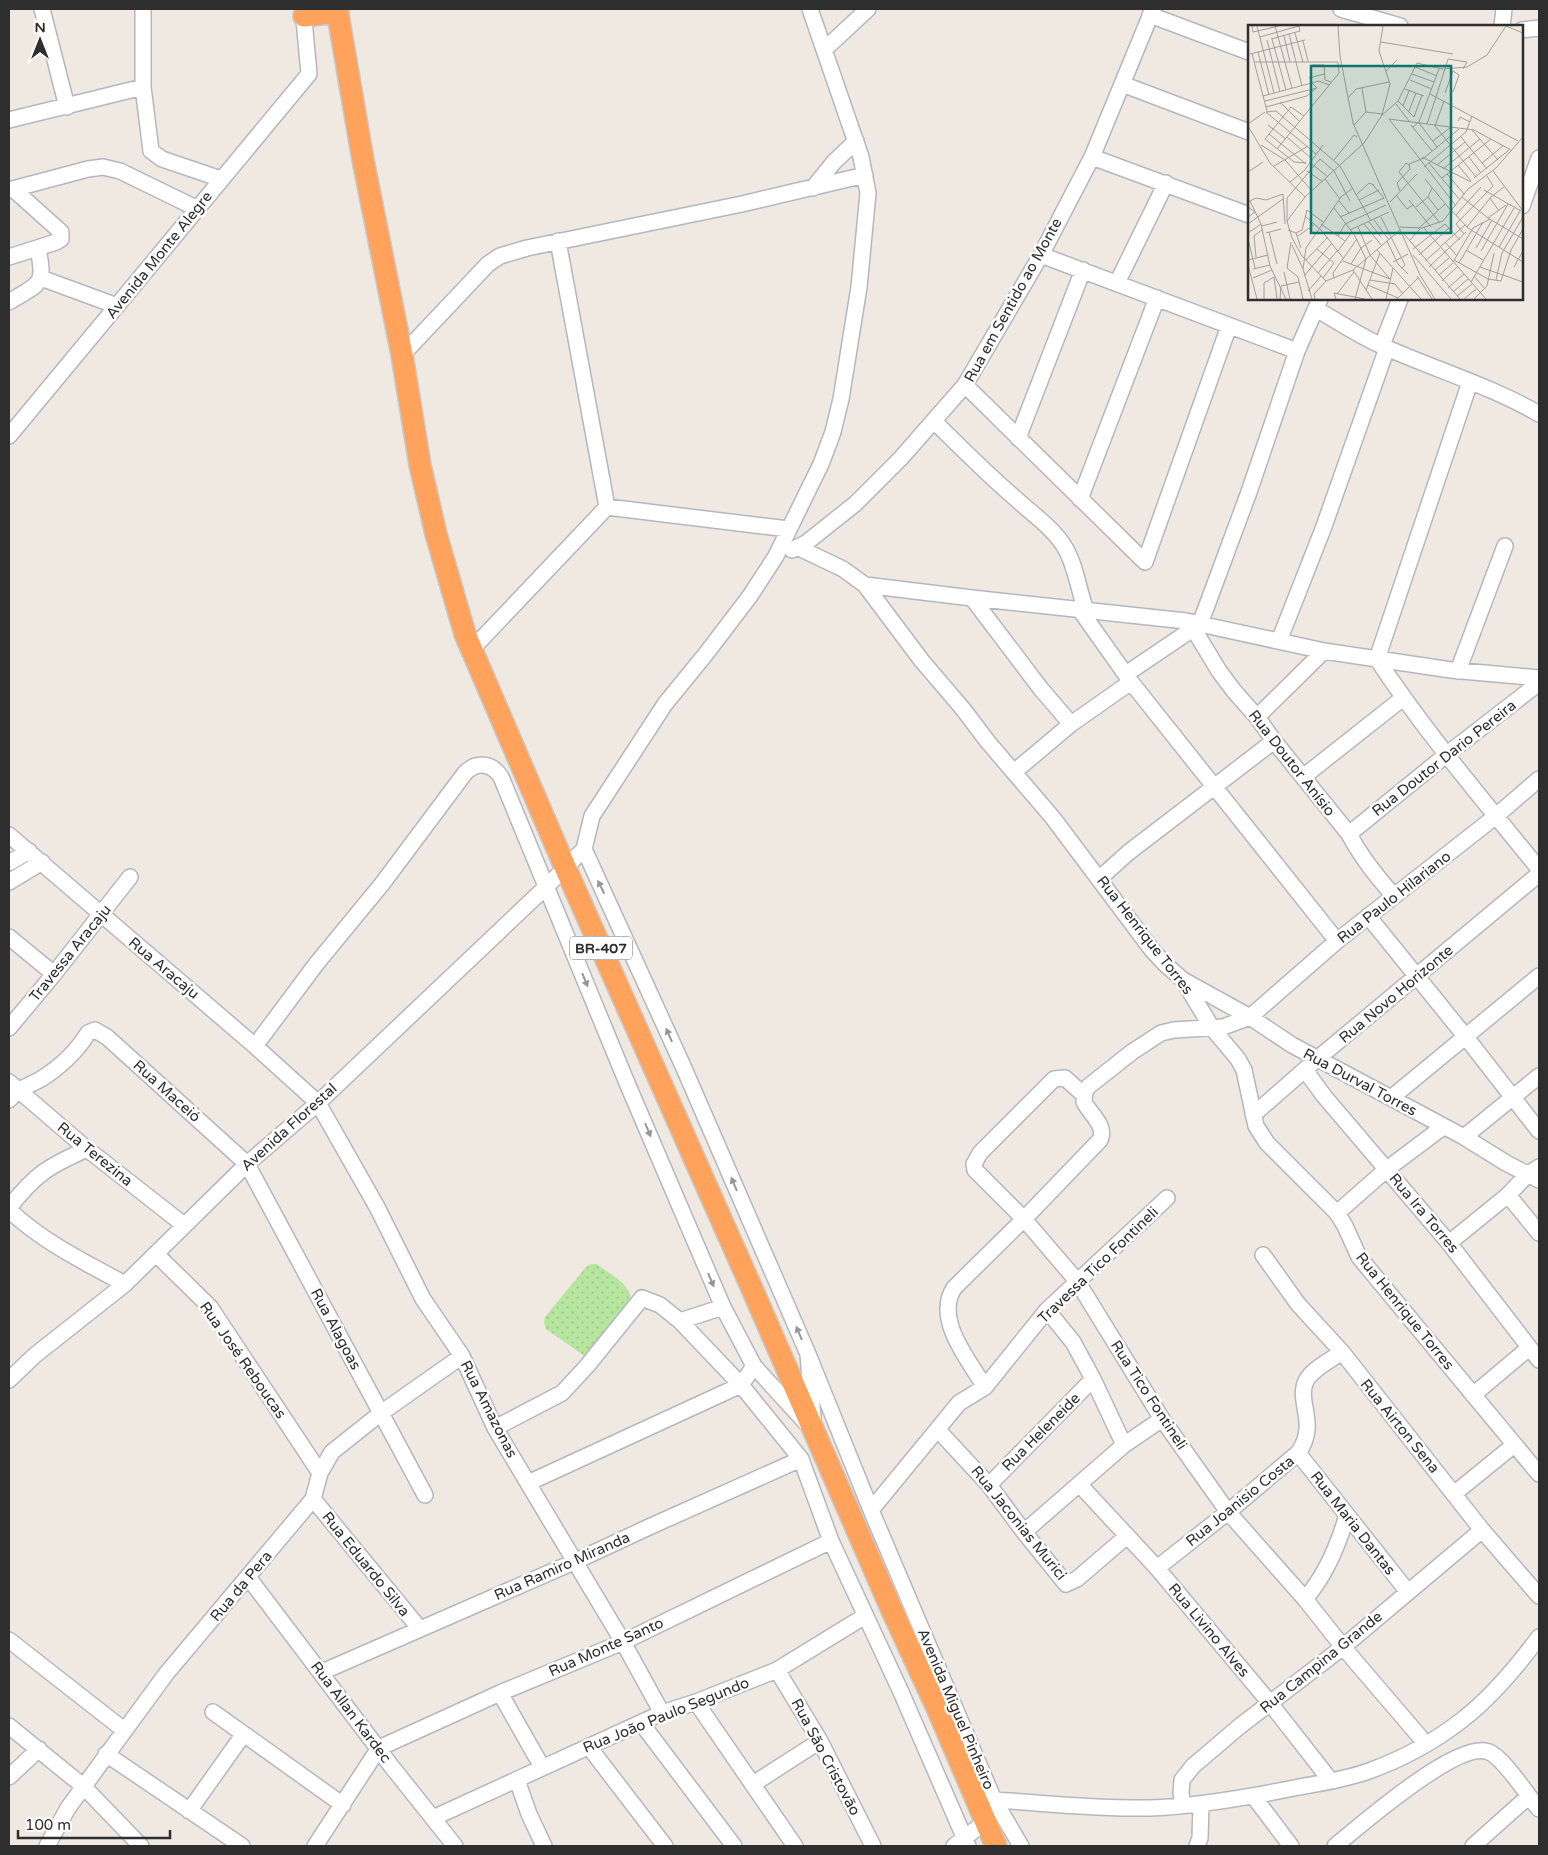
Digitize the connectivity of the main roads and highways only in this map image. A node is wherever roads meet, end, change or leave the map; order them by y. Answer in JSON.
{"nodes":[{"id":1,"x":338,"y":10,"type":"edge"},
{"id":2,"x":304,"y":12,"type":"edge"},
{"id":3,"x":996,"y":1846,"type":"edge"}],
"edges":[{"from":1,"to":2,"type":"highway"},
{"from":1,"to":3,"type":"highway","number":"BR-407"}]}
